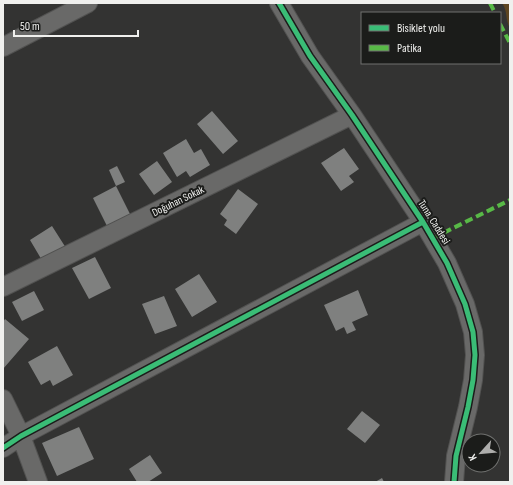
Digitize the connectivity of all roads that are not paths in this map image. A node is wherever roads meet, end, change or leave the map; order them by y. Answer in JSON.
{"nodes":[{"id":1,"x":88,"y":3,"type":"edge"},
{"id":2,"x":279,"y":3,"type":"edge"},
{"id":3,"x":3,"y":47,"type":"edge"},
{"id":4,"x":352,"y":115,"type":"junction"},
{"id":5,"x":423,"y":222,"type":"junction"},
{"id":6,"x":3,"y":287,"type":"edge"},
{"id":7,"x":3,"y":399,"type":"edge"},
{"id":8,"x":22,"y":436,"type":"junction"},
{"id":9,"x":3,"y":448,"type":"edge"},
{"id":10,"x":38,"y":482,"type":"edge"},
{"id":11,"x":454,"y":482,"type":"edge"}],
"edges":[{"from":1,"to":3,"type":"street"},
{"from":2,"to":4,"type":"street","name":"Tuna. Caddesi"},
{"from":4,"to":5,"type":"street","name":"Tuna. Caddesi"},
{"from":4,"to":6,"type":"street","name":"Doğuhan Sokak"},
{"from":5,"to":8,"type":"street"},
{"from":5,"to":11,"type":"street","name":"Tuna. Caddesi"},
{"from":7,"to":8,"type":"street"},
{"from":8,"to":9,"type":"street"},
{"from":8,"to":10,"type":"street"}]}
